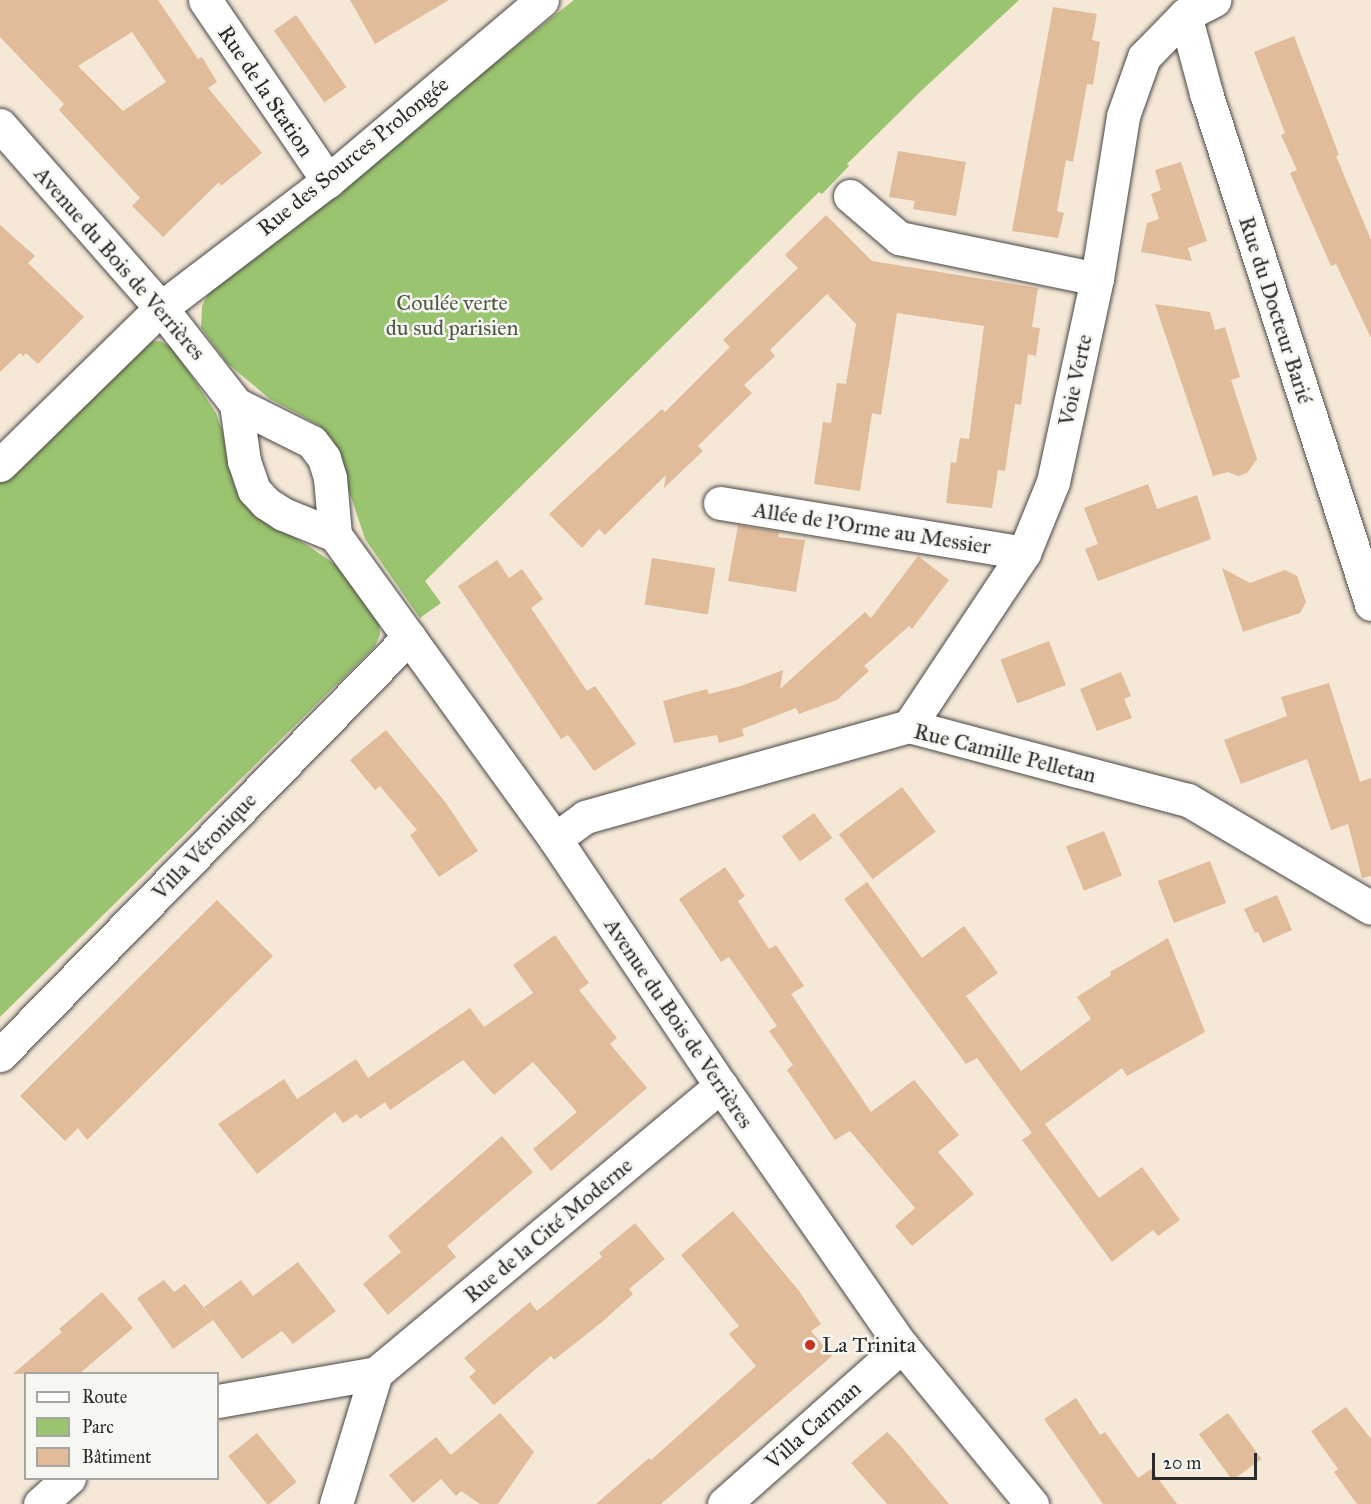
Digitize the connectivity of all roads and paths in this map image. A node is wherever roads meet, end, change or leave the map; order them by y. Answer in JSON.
{"nodes":[{"id":1,"x":205,"y":0,"type":"edge"},
{"id":2,"x":542,"y":0,"type":"edge"},
{"id":3,"x":1214,"y":0,"type":"edge"},
{"id":4,"x":1185,"y":15,"type":"junction"},
{"id":5,"x":0,"y":125,"type":"edge"},
{"id":6,"x":328,"y":181,"type":"junction"},
{"id":7,"x":850,"y":196,"type":"dead end"},
{"id":8,"x":1097,"y":279,"type":"junction"},
{"id":9,"x":161,"y":308,"type":"junction"},
{"id":10,"x":236,"y":404,"type":"junction"},
{"id":11,"x":0,"y":465,"type":"edge"},
{"id":12,"x":720,"y":503,"type":"dead end"},
{"id":13,"x":335,"y":535,"type":"junction"},
{"id":14,"x":1024,"y":553,"type":"junction"},
{"id":15,"x":1371,"y":604,"type":"edge"},
{"id":16,"x":409,"y":637,"type":"junction"},
{"id":17,"x":909,"y":726,"type":"junction"},
{"id":18,"x":555,"y":839,"type":"junction"},
{"id":19,"x":1371,"y":908,"type":"edge"},
{"id":20,"x":0,"y":1055,"type":"edge"},
{"id":21,"x":721,"y":1086,"type":"junction"},
{"id":22,"x":902,"y":1346,"type":"junction"},
{"id":23,"x":376,"y":1373,"type":"junction"},
{"id":24,"x":219,"y":1401,"type":"edge"},
{"id":25,"x":68,"y":1480,"type":"edge"},
{"id":26,"x":40,"y":1504,"type":"edge"},
{"id":27,"x":336,"y":1504,"type":"edge"},
{"id":28,"x":724,"y":1504,"type":"edge"},
{"id":29,"x":1032,"y":1504,"type":"edge"}],
"edges":[{"from":1,"to":6,"type":"street","name":"Rue de la Station"},
{"from":2,"to":6,"type":"street","name":"Rue des Sources Prolongée"},
{"from":3,"to":4,"type":"street","name":"Voie Verte"},
{"from":4,"to":8,"type":"street","name":"Voie Verte"},
{"from":4,"to":15,"type":"street","name":"Rue du Docteur Barié"},
{"from":5,"to":9,"type":"street","name":"Avenue du Bois de Verrières"},
{"from":6,"to":9,"type":"street","name":"Rue des Sources Prolongée"},
{"from":7,"to":8,"type":"street"},
{"from":8,"to":14,"type":"street","name":"Voie Verte"},
{"from":9,"to":10,"type":"street","name":"Avenue du Bois de Verrières"},
{"from":9,"to":11,"type":"street","name":"Rue des Sources Prolongée"},
{"from":10,"to":13,"type":"street"},
{"from":10,"to":13,"type":"street"},
{"from":12,"to":14,"type":"street","name":"Allée de l'Orme au Messier"},
{"from":13,"to":16,"type":"street","name":"Avenue du Bois de Verrières"},
{"from":14,"to":17,"type":"street","name":"Voie Verte"},
{"from":16,"to":18,"type":"street","name":"Avenue du Bois de Verrières"},
{"from":16,"to":20,"type":"street","name":"Villa Véronique"},
{"from":17,"to":18,"type":"street","name":"Rue Camille Pelletan"},
{"from":17,"to":19,"type":"street","name":"Rue Camille Pelletan"},
{"from":18,"to":21,"type":"street","name":"Avenue du Bois de Verrières"},
{"from":21,"to":22,"type":"street","name":"Avenue du Bois de Verrières"},
{"from":21,"to":23,"type":"street","name":"Rue de la Cité Moderne"},
{"from":22,"to":28,"type":"street","name":"Villa Carman"},
{"from":22,"to":29,"type":"street","name":"Avenue du Bois de Verrières"},
{"from":23,"to":24,"type":"street","name":"Rue de la Cité Moderne"},
{"from":23,"to":27,"type":"street"},
{"from":25,"to":26,"type":"street"}]}
